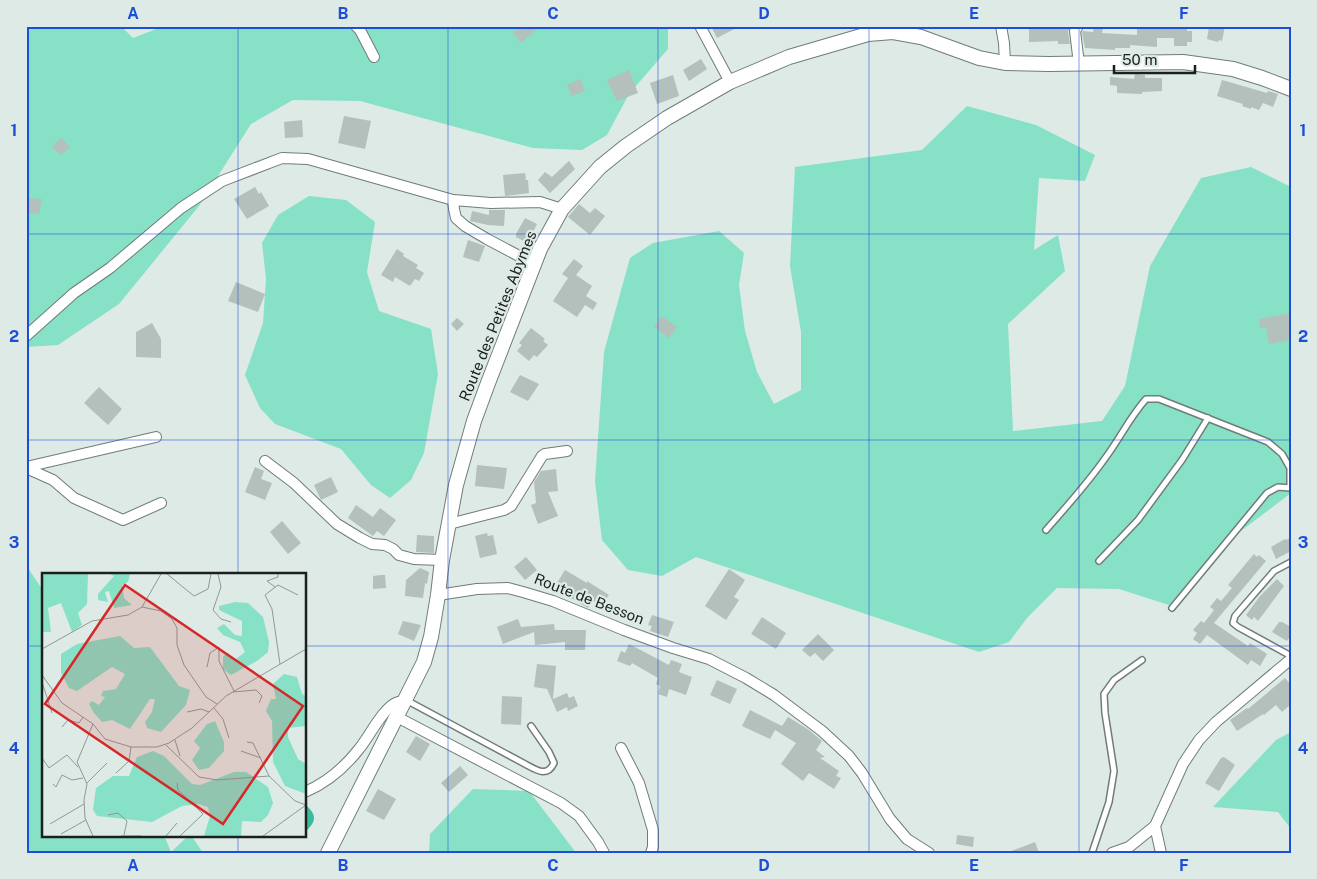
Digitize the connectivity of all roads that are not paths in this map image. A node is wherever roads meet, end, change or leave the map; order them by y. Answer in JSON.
{"nodes":[{"id":1,"x":356,"y":26,"type":"edge"},
{"id":2,"x":700,"y":26,"type":"edge"},
{"id":3,"x":1001,"y":26,"type":"edge"},
{"id":4,"x":1078,"y":26,"type":"edge"},
{"id":5,"x":374,"y":57,"type":"dead end"},
{"id":6,"x":1005,"y":63,"type":"junction"},
{"id":7,"x":1079,"y":64,"type":"junction"},
{"id":8,"x":730,"y":82,"type":"junction"},
{"id":9,"x":1291,"y":89,"type":"edge"},
{"id":10,"x":454,"y":200,"type":"junction"},
{"id":11,"x":562,"y":209,"type":"junction"},
{"id":12,"x":534,"y":264,"type":"junction"},
{"id":13,"x":26,"y":336,"type":"edge"},
{"id":14,"x":1208,"y":418,"type":"junction"},
{"id":15,"x":156,"y":438,"type":"dead end"},
{"id":16,"x":567,"y":451,"type":"dead end"},
{"id":17,"x":265,"y":462,"type":"dead end"},
{"id":18,"x":26,"y":468,"type":"edge"},
{"id":19,"x":1290,"y":490,"type":"edge"},
{"id":20,"x":161,"y":503,"type":"dead end"},
{"id":21,"x":449,"y":524,"type":"junction"},
{"id":22,"x":1046,"y":530,"type":"dead end"},
{"id":23,"x":442,"y":560,"type":"junction"},
{"id":24,"x":1099,"y":562,"type":"dead end"},
{"id":25,"x":1291,"y":562,"type":"edge"},
{"id":26,"x":438,"y":595,"type":"junction"},
{"id":27,"x":1172,"y":608,"type":"dead end"},
{"id":28,"x":1291,"y":657,"type":"edge"},
{"id":29,"x":1142,"y":660,"type":"dead end"},
{"id":30,"x":402,"y":708,"type":"junction"},
{"id":31,"x":531,"y":726,"type":"dead end"},
{"id":32,"x":621,"y":748,"type":"dead end"},
{"id":33,"x":306,"y":792,"type":"edge"},
{"id":34,"x":1155,"y":826,"type":"junction"},
{"id":35,"x":328,"y":853,"type":"edge"},
{"id":36,"x":604,"y":853,"type":"edge"},
{"id":37,"x":651,"y":853,"type":"edge"},
{"id":38,"x":929,"y":853,"type":"edge"},
{"id":39,"x":1092,"y":853,"type":"edge"},
{"id":40,"x":1112,"y":853,"type":"edge"},
{"id":41,"x":1162,"y":853,"type":"edge"}],
"edges":[{"from":1,"to":5,"type":"street"},
{"from":2,"to":8,"type":"street"},
{"from":3,"to":6,"type":"street"},
{"from":4,"to":7,"type":"street"},
{"from":6,"to":7,"type":"main road","name":"Route des Petites Abymes"},
{"from":6,"to":8,"type":"main road","name":"Route des Petites Abymes"},
{"from":7,"to":9,"type":"main road","name":"Route des Petites Abymes"},
{"from":8,"to":11,"type":"main road","name":"Route des Petites Abymes"},
{"from":10,"to":11,"type":"street"},
{"from":10,"to":12,"type":"street"},
{"from":10,"to":13,"type":"street"},
{"from":11,"to":12,"type":"main road","name":"Route des Petites Abymes"},
{"from":12,"to":21,"type":"main road","name":"Route des Petites Abymes"},
{"from":14,"to":19,"type":"lane"},
{"from":14,"to":22,"type":"lane"},
{"from":14,"to":24,"type":"lane"},
{"from":15,"to":18,"type":"street"},
{"from":16,"to":21,"type":"street"},
{"from":17,"to":23,"type":"street"},
{"from":18,"to":20,"type":"street"},
{"from":19,"to":27,"type":"lane"},
{"from":21,"to":23,"type":"main road","name":"Route des Petites Abymes"},
{"from":23,"to":26,"type":"main road","name":"Route des Petites Abymes"},
{"from":25,"to":28,"type":"lane"},
{"from":26,"to":30,"type":"main road"},
{"from":26,"to":38,"type":"street","name":"Route de Besson"},
{"from":28,"to":34,"type":"street"},
{"from":29,"to":39,"type":"lane"},
{"from":30,"to":31,"type":"lane"},
{"from":30,"to":33,"type":"street"},
{"from":30,"to":35,"type":"main road"},
{"from":30,"to":36,"type":"street"},
{"from":32,"to":37,"type":"street"},
{"from":34,"to":40,"type":"street"},
{"from":34,"to":41,"type":"street"}]}
